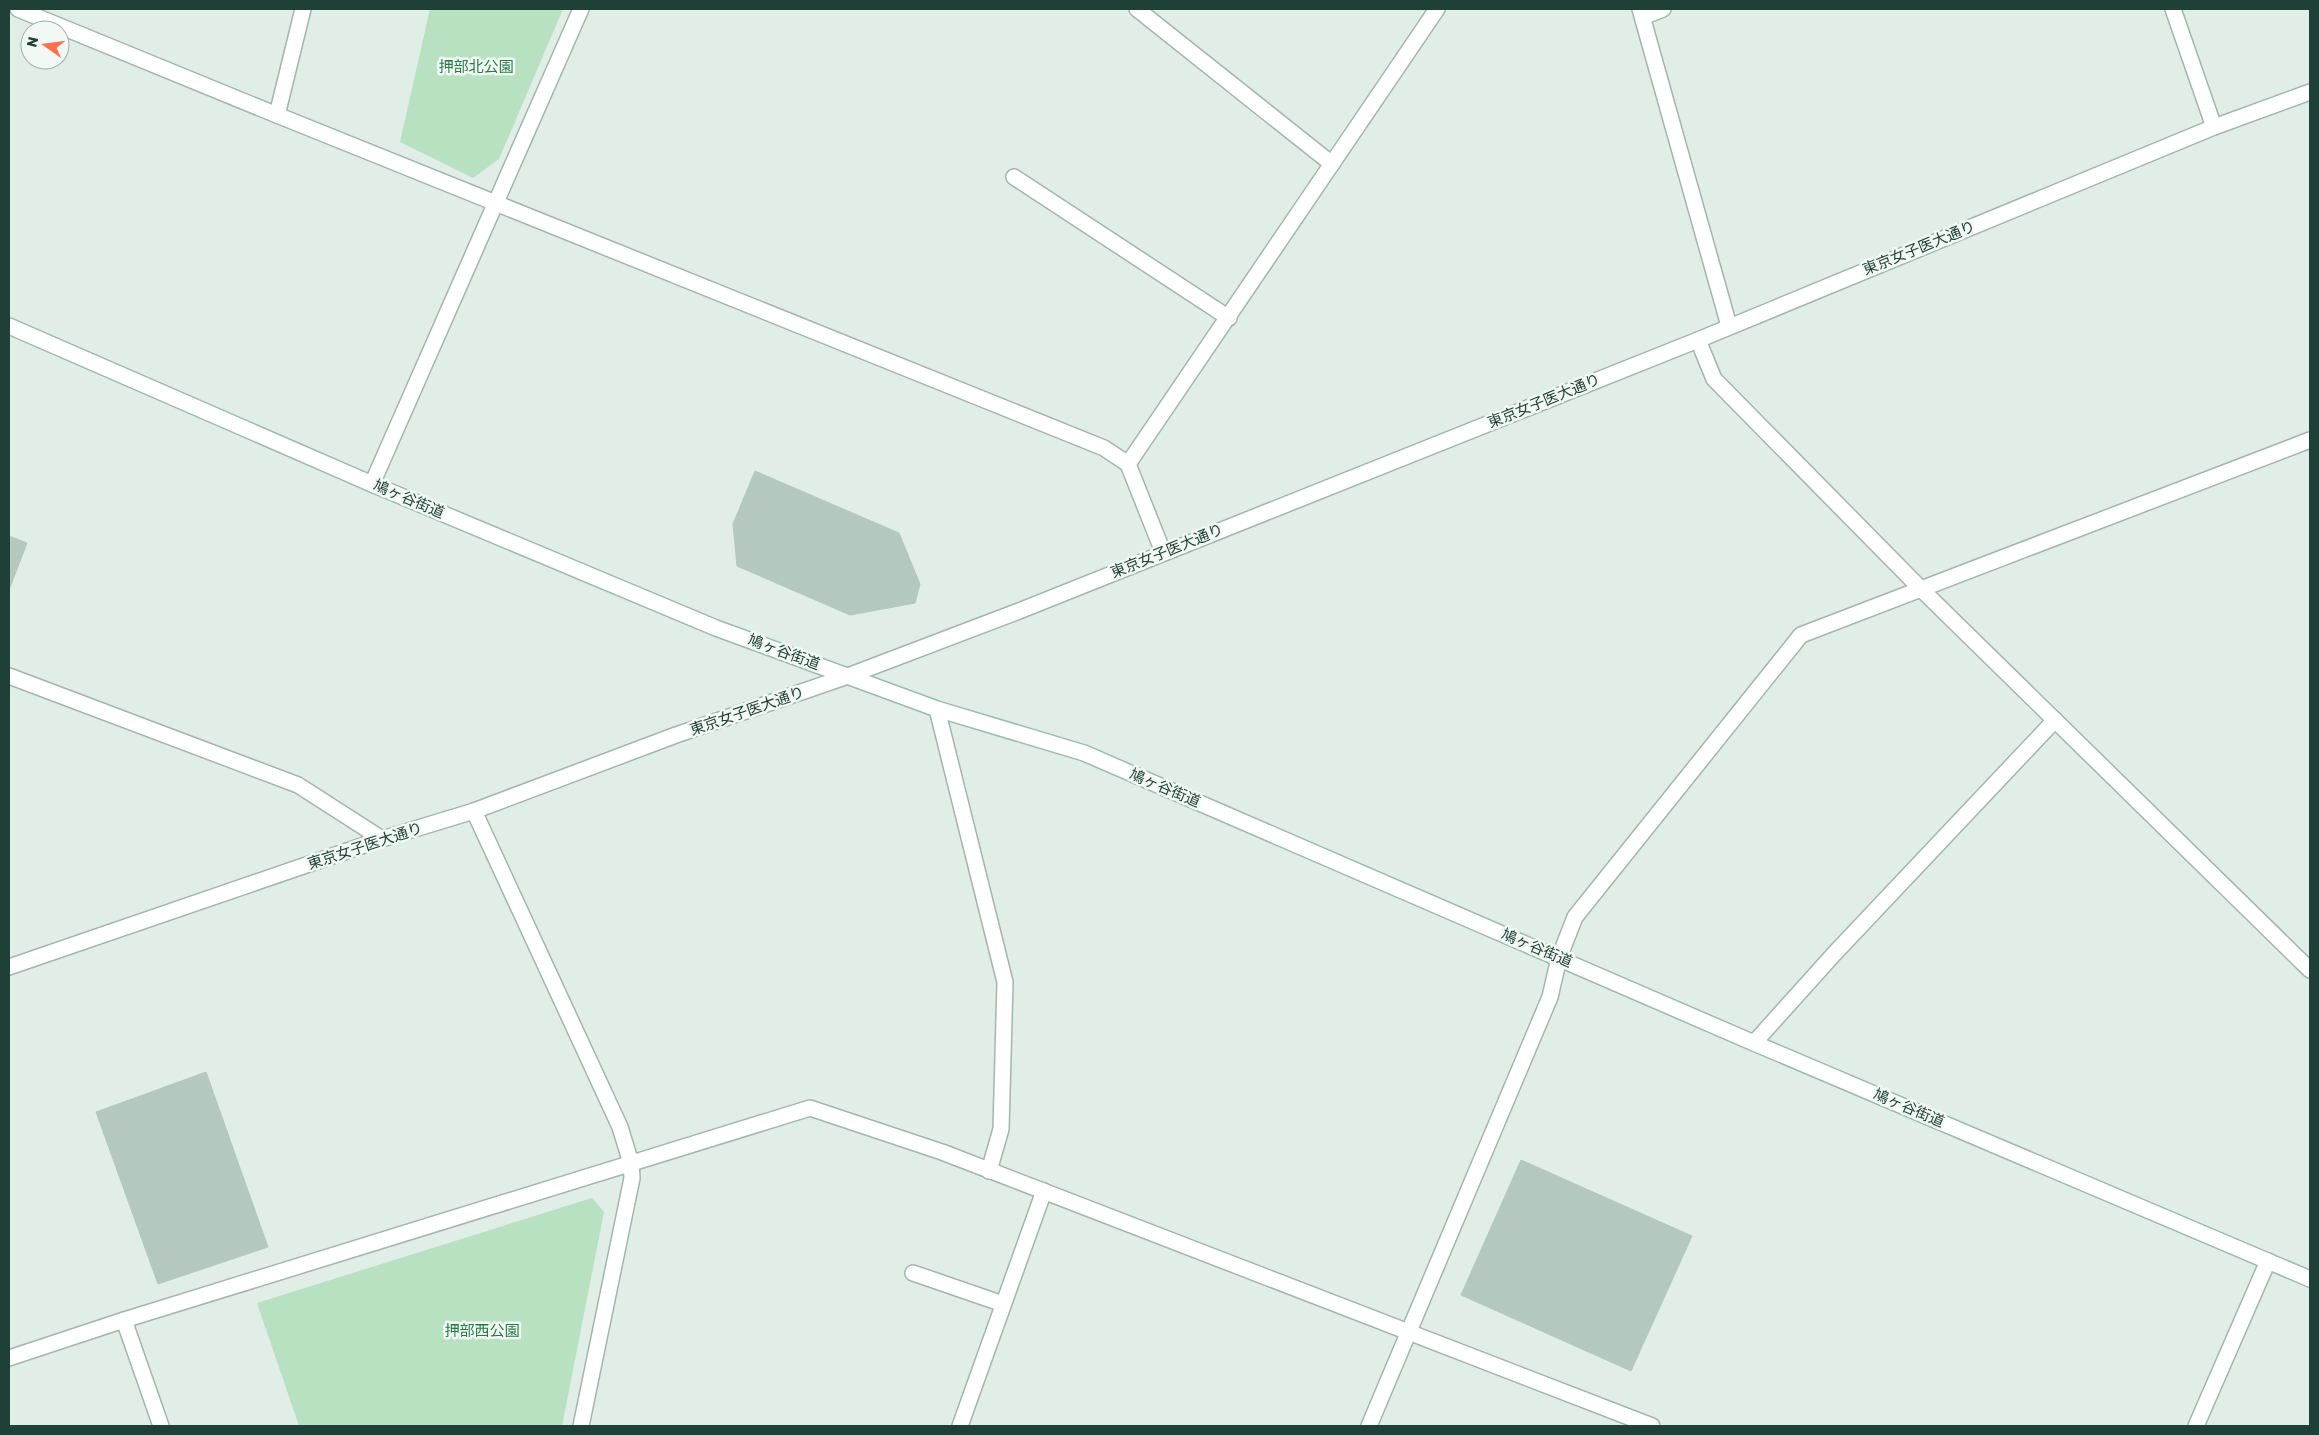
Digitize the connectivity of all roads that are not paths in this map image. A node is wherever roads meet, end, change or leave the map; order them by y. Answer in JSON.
{"nodes":[{"id":1,"x":18,"y":9,"type":"edge"},
{"id":2,"x":303,"y":9,"type":"edge"},
{"id":3,"x":581,"y":9,"type":"edge"},
{"id":4,"x":1137,"y":9,"type":"edge"},
{"id":5,"x":1437,"y":9,"type":"edge"},
{"id":6,"x":1663,"y":9,"type":"edge"},
{"id":7,"x":2173,"y":9,"type":"edge"},
{"id":8,"x":1642,"y":13,"type":"edge"},
{"id":9,"x":2310,"y":92,"type":"edge"},
{"id":10,"x":277,"y":116,"type":"junction"},
{"id":11,"x":2214,"y":127,"type":"junction"},
{"id":12,"x":1332,"y":164,"type":"junction"},
{"id":13,"x":1014,"y":177,"type":"dead end"},
{"id":14,"x":496,"y":204,"type":"junction"},
{"id":15,"x":1229,"y":318,"type":"junction"},
{"id":16,"x":9,"y":326,"type":"edge"},
{"id":17,"x":1729,"y":326,"type":"junction"},
{"id":18,"x":1698,"y":340,"type":"junction"},
{"id":19,"x":2310,"y":440,"type":"edge"},
{"id":20,"x":1128,"y":464,"type":"junction"},
{"id":21,"x":372,"y":484,"type":"junction"},
{"id":22,"x":1163,"y":552,"type":"junction"},
{"id":23,"x":1922,"y":590,"type":"junction"},
{"id":24,"x":9,"y":676,"type":"edge"},
{"id":25,"x":848,"y":676,"type":"junction"},
{"id":26,"x":937,"y":709,"type":"junction"},
{"id":27,"x":2055,"y":720,"type":"junction"},
{"id":28,"x":474,"y":811,"type":"junction"},
{"id":29,"x":382,"y":839,"type":"junction"},
{"id":30,"x":1558,"y":958,"type":"junction"},
{"id":31,"x":9,"y":967,"type":"edge"},
{"id":32,"x":2310,"y":970,"type":"edge"},
{"id":33,"x":1754,"y":1042,"type":"junction"},
{"id":34,"x":631,"y":1163,"type":"junction"},
{"id":35,"x":989,"y":1171,"type":"junction"},
{"id":36,"x":1044,"y":1192,"type":"junction"},
{"id":37,"x":2268,"y":1261,"type":"junction"},
{"id":38,"x":913,"y":1273,"type":"dead end"},
{"id":39,"x":2310,"y":1279,"type":"edge"},
{"id":40,"x":1003,"y":1304,"type":"junction"},
{"id":41,"x":124,"y":1320,"type":"junction"},
{"id":42,"x":1409,"y":1332,"type":"junction"},
{"id":43,"x":9,"y":1358,"type":"edge"},
{"id":44,"x":161,"y":1426,"type":"edge"},
{"id":45,"x":581,"y":1426,"type":"edge"},
{"id":46,"x":960,"y":1426,"type":"edge"},
{"id":47,"x":1369,"y":1426,"type":"edge"},
{"id":48,"x":1652,"y":1426,"type":"edge"},
{"id":49,"x":2196,"y":1426,"type":"edge"}],
"edges":[{"from":1,"to":10,"type":"street"},
{"from":2,"to":10,"type":"street"},
{"from":3,"to":14,"type":"street"},
{"from":4,"to":12,"type":"street"},
{"from":5,"to":12,"type":"street"},
{"from":6,"to":8,"type":"street"},
{"from":7,"to":11,"type":"street"},
{"from":8,"to":17,"type":"street"},
{"from":9,"to":11,"type":"street","name":"東京女子医大通り"},
{"from":10,"to":14,"type":"street"},
{"from":11,"to":17,"type":"street","name":"東京女子医大通り"},
{"from":12,"to":15,"type":"street"},
{"from":13,"to":15,"type":"street"},
{"from":14,"to":20,"type":"street"},
{"from":14,"to":21,"type":"street"},
{"from":15,"to":20,"type":"street"},
{"from":16,"to":21,"type":"street","name":"鳩ヶ谷街道"},
{"from":17,"to":18,"type":"street","name":"東京女子医大通り"},
{"from":18,"to":22,"type":"street","name":"東京女子医大通り"},
{"from":18,"to":23,"type":"street"},
{"from":19,"to":23,"type":"street"},
{"from":20,"to":22,"type":"street"},
{"from":21,"to":25,"type":"street","name":"鳩ヶ谷街道"},
{"from":22,"to":25,"type":"street","name":"東京女子医大通り"},
{"from":23,"to":27,"type":"street"},
{"from":23,"to":30,"type":"street"},
{"from":24,"to":29,"type":"street"},
{"from":25,"to":26,"type":"street","name":"鳩ヶ谷街道"},
{"from":25,"to":28,"type":"street","name":"東京女子医大通り"},
{"from":26,"to":30,"type":"street","name":"鳩ヶ谷街道"},
{"from":26,"to":35,"type":"street"},
{"from":27,"to":32,"type":"street"},
{"from":27,"to":33,"type":"street"},
{"from":28,"to":29,"type":"street","name":"東京女子医大通り"},
{"from":28,"to":34,"type":"street"},
{"from":29,"to":31,"type":"street","name":"東京女子医大通り"},
{"from":30,"to":33,"type":"street","name":"鳩ヶ谷街道"},
{"from":30,"to":42,"type":"street"},
{"from":33,"to":37,"type":"street","name":"鳩ヶ谷街道"},
{"from":34,"to":35,"type":"street"},
{"from":34,"to":41,"type":"street"},
{"from":34,"to":45,"type":"street"},
{"from":35,"to":36,"type":"street"},
{"from":36,"to":40,"type":"street"},
{"from":36,"to":42,"type":"street"},
{"from":37,"to":39,"type":"street","name":"鳩ヶ谷街道"},
{"from":37,"to":49,"type":"street"},
{"from":38,"to":40,"type":"street"},
{"from":40,"to":46,"type":"street"},
{"from":41,"to":43,"type":"street"},
{"from":41,"to":44,"type":"street"},
{"from":42,"to":47,"type":"street"},
{"from":42,"to":48,"type":"street"}]}
